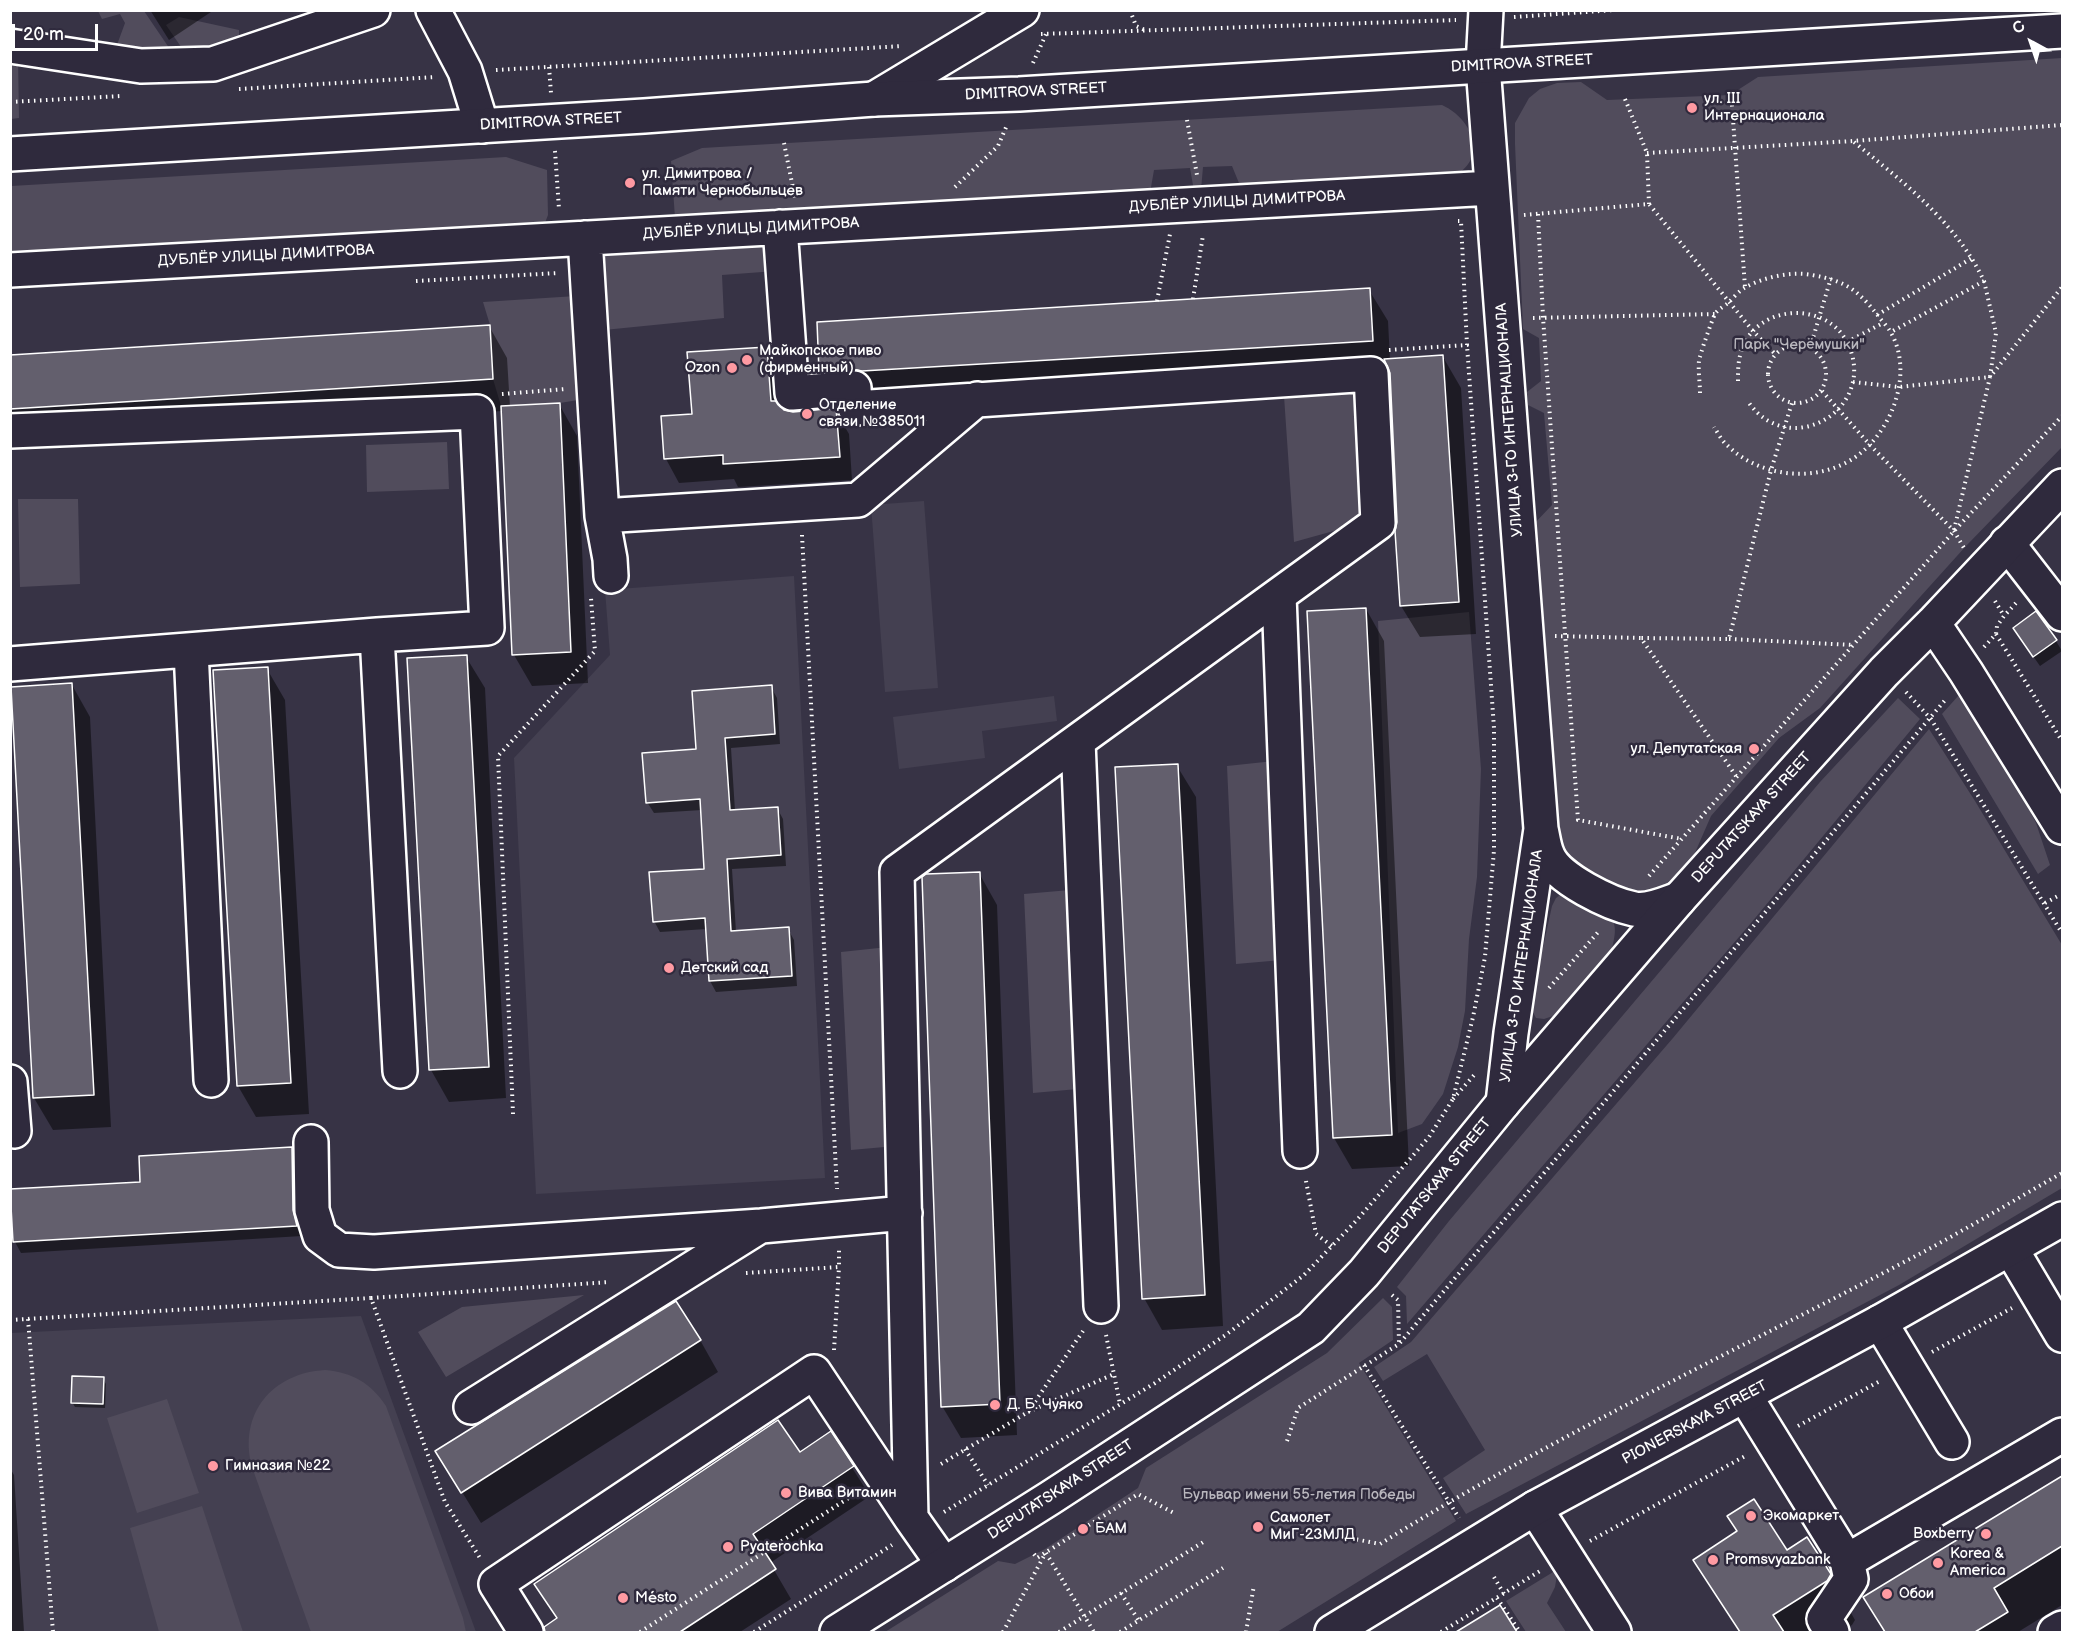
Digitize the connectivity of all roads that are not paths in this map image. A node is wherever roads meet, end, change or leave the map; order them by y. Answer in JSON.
{"nodes":[{"id":1,"x":373,"y":10,"type":"edge"},
{"id":2,"x":433,"y":10,"type":"edge"},
{"id":3,"x":1022,"y":10,"type":"edge"},
{"id":4,"x":1486,"y":15,"type":"edge"},
{"id":5,"x":2054,"y":25,"type":"edge"},
{"id":6,"x":10,"y":46,"type":"edge"},
{"id":7,"x":1483,"y":66,"type":"junction"},
{"id":8,"x":874,"y":99,"type":"junction"},
{"id":9,"x":482,"y":126,"type":"junction"},
{"id":10,"x":10,"y":154,"type":"edge"},
{"id":11,"x":1493,"y":203,"type":"junction"},
{"id":12,"x":787,"y":214,"type":"junction"},
{"id":13,"x":573,"y":239,"type":"junction"},
{"id":14,"x":10,"y":270,"type":"edge"},
{"id":15,"x":977,"y":399,"type":"junction"},
{"id":16,"x":10,"y":431,"type":"edge"},
{"id":17,"x":2062,"y":486,"type":"edge"},
{"id":18,"x":602,"y":516,"type":"junction"},
{"id":19,"x":2007,"y":543,"type":"junction"},
{"id":20,"x":611,"y":567,"type":"road end"},
{"id":21,"x":1279,"y":595,"type":"junction"},
{"id":22,"x":2062,"y":614,"type":"edge"},
{"id":23,"x":1933,"y":623,"type":"junction"},
{"id":24,"x":377,"y":635,"type":"junction"},
{"id":25,"x":191,"y":650,"type":"junction"},
{"id":26,"x":10,"y":664,"type":"edge"},
{"id":27,"x":1078,"y":741,"type":"junction"},
{"id":28,"x":2062,"y":827,"type":"edge"},
{"id":29,"x":1541,"y":829,"type":"junction"},
{"id":30,"x":1679,"y":899,"type":"junction"},
{"id":31,"x":400,"y":1071,"type":"dead end"},
{"id":32,"x":211,"y":1080,"type":"dead end"},
{"id":33,"x":10,"y":1082,"type":"edge"},
{"id":34,"x":1503,"y":1103,"type":"junction"},
{"id":35,"x":14,"y":1131,"type":"dead end"},
{"id":36,"x":311,"y":1142,"type":"dead end"},
{"id":37,"x":1300,"y":1151,"type":"road end"},
{"id":38,"x":905,"y":1213,"type":"junction"},
{"id":39,"x":2062,"y":1219,"type":"edge"},
{"id":40,"x":761,"y":1226,"type":"junction"},
{"id":41,"x":2011,"y":1250,"type":"junction"},
{"id":42,"x":1101,"y":1306,"type":"road end"},
{"id":43,"x":1880,"y":1322,"type":"junction"},
{"id":44,"x":2062,"y":1335,"type":"edge"},
{"id":45,"x":1745,"y":1396,"type":"junction"},
{"id":46,"x":471,"y":1407,"type":"dead end"},
{"id":47,"x":2062,"y":1435,"type":"edge"},
{"id":48,"x":1952,"y":1442,"type":"dead end"},
{"id":49,"x":1535,"y":1508,"type":"junction"},
{"id":50,"x":911,"y":1518,"type":"junction"},
{"id":51,"x":1847,"y":1561,"type":"junction"},
{"id":52,"x":944,"y":1565,"type":"junction"},
{"id":53,"x":2062,"y":1628,"type":"edge"},
{"id":54,"x":526,"y":1632,"type":"edge"},
{"id":55,"x":837,"y":1632,"type":"edge"},
{"id":56,"x":1332,"y":1632,"type":"edge"},
{"id":57,"x":1614,"y":1632,"type":"edge"},
{"id":58,"x":1832,"y":1632,"type":"edge"},
{"id":59,"x":2055,"y":1632,"type":"edge"}],
"edges":[{"from":1,"to":6,"type":"main road"},
{"from":2,"to":9,"type":"main road"},
{"from":3,"to":8,"type":"main road"},
{"from":4,"to":7,"type":"main road","name":"УЛИЦА 3-ГО ИНТЕРНАЦИОНАЛА"},
{"from":5,"to":7,"type":"main road","name":"DIMITROVA STREET"},
{"from":7,"to":8,"type":"main road","name":"DIMITROVA STREET"},
{"from":7,"to":11,"type":"main road","name":"УЛИЦА 3-ГО ИНТЕРНАЦИОНАЛА"},
{"from":8,"to":9,"type":"main road","name":"DIMITROVA STREET"},
{"from":9,"to":10,"type":"main road","name":"DIMITROVA STREET"},
{"from":11,"to":12,"type":"main road","name":"ДУБЛЁР УЛИЦЫ ДИМИТРОВА"},
{"from":11,"to":29,"type":"main road","name":"УЛИЦА 3-ГО ИНТЕРНАЦИОНАЛА"},
{"from":12,"to":13,"type":"main road","name":"ДУБЛЁР УЛИЦЫ ДИМИТРОВА"},
{"from":12,"to":15,"type":"main road"},
{"from":13,"to":14,"type":"main road","name":"ДУБЛЁР УЛИЦЫ ДИМИТРОВА"},
{"from":13,"to":18,"type":"main road"},
{"from":15,"to":18,"type":"main road"},
{"from":15,"to":21,"type":"main road"},
{"from":16,"to":24,"type":"main road"},
{"from":17,"to":19,"type":"main road","name":"DEPUTATSKAYA STREET"},
{"from":18,"to":20,"type":"main road"},
{"from":19,"to":22,"type":"main road"},
{"from":19,"to":23,"type":"main road","name":"DEPUTATSKAYA STREET"},
{"from":21,"to":27,"type":"main road"},
{"from":21,"to":37,"type":"main road"},
{"from":23,"to":28,"type":"main road"},
{"from":23,"to":30,"type":"main road","name":"DEPUTATSKAYA STREET"},
{"from":24,"to":25,"type":"main road"},
{"from":24,"to":31,"type":"main road"},
{"from":25,"to":26,"type":"main road"},
{"from":25,"to":32,"type":"main road"},
{"from":27,"to":38,"type":"main road"},
{"from":27,"to":42,"type":"main road"},
{"from":29,"to":30,"type":"main road","name":"УЛИЦА 3-ГО ИНТЕРНАЦИОНАЛА"},
{"from":29,"to":34,"type":"main road","name":"УЛИЦА 3-ГО ИНТЕРНАЦИОНАЛА"},
{"from":30,"to":34,"type":"main road","name":"DEPUTATSKAYA STREET"},
{"from":33,"to":35,"type":"main road"},
{"from":34,"to":52,"type":"main road","name":"DEPUTATSKAYA STREET"},
{"from":36,"to":40,"type":"main road"},
{"from":38,"to":40,"type":"main road"},
{"from":38,"to":50,"type":"main road"},
{"from":39,"to":41,"type":"main road","name":"PIONERSKAYA STREET"},
{"from":40,"to":46,"type":"main road"},
{"from":41,"to":43,"type":"main road","name":"PIONERSKAYA STREET"},
{"from":41,"to":44,"type":"main road"},
{"from":43,"to":45,"type":"main road","name":"PIONERSKAYA STREET"},
{"from":43,"to":48,"type":"main road"},
{"from":45,"to":49,"type":"main road","name":"PIONERSKAYA STREET"},
{"from":45,"to":51,"type":"main road"},
{"from":47,"to":51,"type":"main road"},
{"from":49,"to":56,"type":"main road","name":"PIONERSKAYA STREET"},
{"from":49,"to":57,"type":"main road"},
{"from":50,"to":52,"type":"main road"},
{"from":50,"to":54,"type":"main road"},
{"from":51,"to":58,"type":"main road"},
{"from":52,"to":55,"type":"main road","name":"DEPUTATSKAYA STREET"},
{"from":53,"to":59,"type":"main road"}]}
